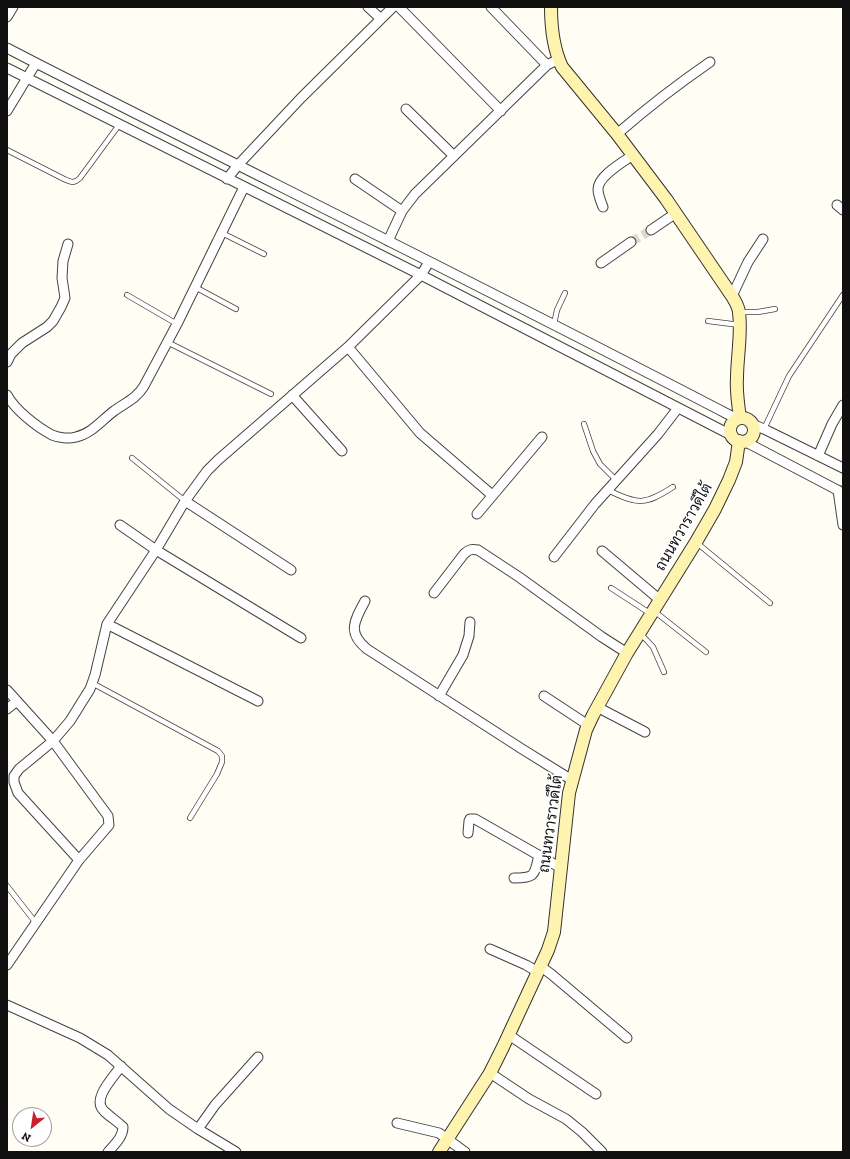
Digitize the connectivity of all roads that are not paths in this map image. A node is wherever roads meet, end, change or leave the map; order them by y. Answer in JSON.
{"nodes":[{"id":1,"x":13,"y":7,"type":"edge"},
{"id":2,"x":368,"y":7,"type":"edge"},
{"id":3,"x":393,"y":7,"type":"edge"},
{"id":4,"x":399,"y":7,"type":"edge"},
{"id":5,"x":492,"y":7,"type":"edge"},
{"id":6,"x":551,"y":7,"type":"edge"},
{"id":7,"x":7,"y":17,"type":"edge"},
{"id":8,"x":381,"y":19,"type":"junction"},
{"id":9,"x":7,"y":48,"type":"edge"},
{"id":10,"x":559,"y":59,"type":"junction"},
{"id":11,"x":710,"y":62,"type":"dead end"},
{"id":12,"x":36,"y":63,"type":"junction"},
{"id":13,"x":547,"y":65,"type":"junction"},
{"id":14,"x":7,"y":68,"type":"edge"},
{"id":15,"x":27,"y":78,"type":"junction"},
{"id":16,"x":406,"y":109,"type":"dead end"},
{"id":17,"x":7,"y":111,"type":"edge"},
{"id":18,"x":501,"y":111,"type":"junction"},
{"id":19,"x":119,"y":124,"type":"junction"},
{"id":20,"x":617,"y":134,"type":"junction"},
{"id":21,"x":7,"y":150,"type":"edge"},
{"id":22,"x":633,"y":155,"type":"junction"},
{"id":23,"x":454,"y":156,"type":"junction"},
{"id":24,"x":238,"y":165,"type":"junction"},
{"id":25,"x":227,"y":179,"type":"junction"},
{"id":26,"x":355,"y":179,"type":"dead end"},
{"id":27,"x":244,"y":187,"type":"junction"},
{"id":28,"x":603,"y":208,"type":"dead end"},
{"id":29,"x":402,"y":211,"type":"junction"},
{"id":30,"x":676,"y":213,"type":"junction"},
{"id":31,"x":651,"y":230,"type":"tunnel mouth"},
{"id":32,"x":222,"y":233,"type":"junction"},
{"id":33,"x":763,"y":239,"type":"dead end"},
{"id":34,"x":388,"y":242,"type":"junction"},
{"id":35,"x":632,"y":242,"type":"tunnel mouth"},
{"id":36,"x":68,"y":244,"type":"dead end"},
{"id":37,"x":264,"y":254,"type":"dead end"},
{"id":38,"x":429,"y":262,"type":"junction"},
{"id":39,"x":601,"y":263,"type":"dead end"},
{"id":40,"x":420,"y":275,"type":"junction"},
{"id":41,"x":195,"y":287,"type":"junction"},
{"id":42,"x":565,"y":293,"type":"dead end"},
{"id":43,"x":127,"y":295,"type":"dead end"},
{"id":44,"x":843,"y":295,"type":"edge"},
{"id":45,"x":732,"y":296,"type":"junction"},
{"id":46,"x":236,"y":309,"type":"dead end"},
{"id":47,"x":775,"y":309,"type":"dead end"},
{"id":48,"x":739,"y":312,"type":"junction"},
{"id":49,"x":708,"y":321,"type":"dead end"},
{"id":50,"x":177,"y":324,"type":"junction"},
{"id":51,"x":554,"y":324,"type":"junction"},
{"id":52,"x":740,"y":325,"type":"junction"},
{"id":53,"x":167,"y":342,"type":"junction"},
{"id":54,"x":348,"y":347,"type":"junction"},
{"id":55,"x":7,"y":362,"type":"edge"},
{"id":56,"x":271,"y":394,"type":"dead end"},
{"id":57,"x":7,"y":395,"type":"edge"},
{"id":58,"x":292,"y":395,"type":"junction"},
{"id":59,"x":843,"y":405,"type":"edge"},
{"id":60,"x":678,"y":408,"type":"junction"},
{"id":61,"x":739,"y":418,"type":"junction"},
{"id":62,"x":584,"y":424,"type":"dead end"},
{"id":63,"x":752,"y":424,"type":"junction"},
{"id":64,"x":764,"y":429,"type":"junction"},
{"id":65,"x":542,"y":437,"type":"dead end"},
{"id":66,"x":738,"y":439,"type":"junction"},
{"id":67,"x":342,"y":451,"type":"dead end"},
{"id":68,"x":818,"y":456,"type":"junction"},
{"id":69,"x":132,"y":458,"type":"dead end"},
{"id":70,"x":843,"y":468,"type":"edge"},
{"id":71,"x":616,"y":480,"type":"junction"},
{"id":72,"x":673,"y":487,"type":"dead end"},
{"id":73,"x":608,"y":489,"type":"junction"},
{"id":74,"x":841,"y":492,"type":"edge"},
{"id":75,"x":492,"y":495,"type":"junction"},
{"id":76,"x":185,"y":501,"type":"junction"},
{"id":77,"x":476,"y":514,"type":"dead end"},
{"id":78,"x":120,"y":525,"type":"dead end"},
{"id":79,"x":843,"y":525,"type":"edge"},
{"id":80,"x":696,"y":542,"type":"junction"},
{"id":81,"x":156,"y":550,"type":"junction"},
{"id":82,"x":602,"y":551,"type":"dead end"},
{"id":83,"x":554,"y":557,"type":"dead end"},
{"id":84,"x":291,"y":570,"type":"dead end"},
{"id":85,"x":611,"y":588,"type":"dead end"},
{"id":86,"x":434,"y":593,"type":"dead end"},
{"id":87,"x":660,"y":600,"type":"junction"},
{"id":88,"x":365,"y":602,"type":"dead end"},
{"id":89,"x":770,"y":603,"type":"dead end"},
{"id":90,"x":652,"y":613,"type":"junction"},
{"id":91,"x":470,"y":622,"type":"dead end"},
{"id":92,"x":107,"y":624,"type":"junction"},
{"id":93,"x":640,"y":633,"type":"junction"},
{"id":94,"x":301,"y":638,"type":"dead end"},
{"id":95,"x":706,"y":652,"type":"dead end"},
{"id":96,"x":627,"y":653,"type":"junction"},
{"id":97,"x":664,"y":672,"type":"dead end"},
{"id":98,"x":92,"y":683,"type":"junction"},
{"id":99,"x":7,"y":690,"type":"edge"},
{"id":100,"x":439,"y":696,"type":"junction"},
{"id":101,"x":544,"y":696,"type":"dead end"},
{"id":102,"x":258,"y":700,"type":"dead end"},
{"id":103,"x":17,"y":701,"type":"junction"},
{"id":104,"x":597,"y":707,"type":"junction"},
{"id":105,"x":7,"y":708,"type":"edge"},
{"id":106,"x":588,"y":725,"type":"junction"},
{"id":107,"x":645,"y":732,"type":"dead end"},
{"id":108,"x":52,"y":741,"type":"junction"},
{"id":109,"x":572,"y":780,"type":"junction"},
{"id":110,"x":190,"y":818,"type":"dead end"},
{"id":111,"x":468,"y":833,"type":"dead end"},
{"id":112,"x":539,"y":855,"type":"junction"},
{"id":113,"x":79,"y":860,"type":"junction"},
{"id":114,"x":561,"y":868,"type":"junction"},
{"id":115,"x":514,"y":878,"type":"dead end"},
{"id":116,"x":7,"y":886,"type":"edge"},
{"id":117,"x":36,"y":923,"type":"junction"},
{"id":118,"x":490,"y":949,"type":"dead end"},
{"id":119,"x":7,"y":965,"type":"edge"},
{"id":120,"x":539,"y":969,"type":"junction"},
{"id":121,"x":7,"y":1005,"type":"edge"},
{"id":122,"x":509,"y":1036,"type":"junction"},
{"id":123,"x":627,"y":1038,"type":"dead end"},
{"id":124,"x":258,"y":1057,"type":"dead end"},
{"id":125,"x":121,"y":1066,"type":"junction"},
{"id":126,"x":490,"y":1072,"type":"junction"},
{"id":127,"x":596,"y":1094,"type":"dead end"},
{"id":128,"x":398,"y":1123,"type":"dead end"},
{"id":129,"x":198,"y":1129,"type":"junction"},
{"id":130,"x":448,"y":1139,"type":"junction"},
{"id":131,"x":108,"y":1152,"type":"edge"},
{"id":132,"x":236,"y":1152,"type":"edge"},
{"id":133,"x":439,"y":1152,"type":"edge"},
{"id":134,"x":465,"y":1152,"type":"edge"},
{"id":135,"x":602,"y":1152,"type":"edge"}],
"edges":[{"from":1,"to":7,"type":"street"},
{"from":2,"to":8,"type":"street"},
{"from":3,"to":8,"type":"street"},
{"from":4,"to":18,"type":"street"},
{"from":5,"to":13,"type":"street"},
{"from":6,"to":10,"type":"street"},
{"from":8,"to":24,"type":"street"},
{"from":9,"to":12,"type":"street"},
{"from":10,"to":13,"type":"street"},
{"from":10,"to":20,"type":"street"},
{"from":11,"to":20,"type":"street"},
{"from":12,"to":15,"type":"street"},
{"from":12,"to":24,"type":"street"},
{"from":13,"to":18,"type":"street"},
{"from":14,"to":15,"type":"street"},
{"from":15,"to":17,"type":"street"},
{"from":15,"to":19,"type":"street"},
{"from":16,"to":23,"type":"street"},
{"from":18,"to":23,"type":"street"},
{"from":19,"to":21,"type":"lane"},
{"from":19,"to":25,"type":"street"},
{"from":20,"to":22,"type":"street"},
{"from":22,"to":28,"type":"street"},
{"from":22,"to":30,"type":"street"},
{"from":23,"to":29,"type":"street"},
{"from":24,"to":25,"type":"street"},
{"from":24,"to":34,"type":"street"},
{"from":25,"to":27,"type":"street"},
{"from":26,"to":29,"type":"street"},
{"from":27,"to":32,"type":"street"},
{"from":27,"to":40,"type":"street"},
{"from":29,"to":34,"type":"street"},
{"from":30,"to":31,"type":"street"},
{"from":30,"to":45,"type":"street"},
{"from":32,"to":37,"type":"lane"},
{"from":32,"to":41,"type":"street"},
{"from":33,"to":45,"type":"street"},
{"from":34,"to":38,"type":"street"},
{"from":35,"to":39,"type":"street"},
{"from":36,"to":55,"type":"street"},
{"from":38,"to":40,"type":"street"},
{"from":38,"to":51,"type":"street"},
{"from":40,"to":54,"type":"street"},
{"from":40,"to":60,"type":"street"},
{"from":41,"to":46,"type":"lane"},
{"from":41,"to":50,"type":"street"},
{"from":42,"to":51,"type":"lane"},
{"from":43,"to":50,"type":"lane"},
{"from":44,"to":64,"type":"lane"},
{"from":45,"to":48,"type":"street"},
{"from":47,"to":48,"type":"lane"},
{"from":48,"to":52,"type":"street"},
{"from":49,"to":52,"type":"lane"},
{"from":50,"to":53,"type":"street"},
{"from":51,"to":61,"type":"street"},
{"from":52,"to":61,"type":"street"},
{"from":53,"to":56,"type":"lane"},
{"from":53,"to":57,"type":"street"},
{"from":54,"to":58,"type":"street"},
{"from":54,"to":75,"type":"street"},
{"from":58,"to":67,"type":"street"},
{"from":58,"to":76,"type":"street"},
{"from":59,"to":68,"type":"street"},
{"from":60,"to":66,"type":"street"},
{"from":60,"to":71,"type":"street"},
{"from":61,"to":63,"type":"street"},
{"from":61,"to":66,"type":"street"},
{"from":62,"to":71,"type":"lane"},
{"from":63,"to":64,"type":"street"},
{"from":63,"to":66,"type":"street"},
{"from":64,"to":68,"type":"street"},
{"from":65,"to":75,"type":"street"},
{"from":66,"to":74,"type":"street"},
{"from":66,"to":80,"type":"street","name":"ถนนทวาราวดีใต้"},
{"from":68,"to":70,"type":"street"},
{"from":69,"to":76,"type":"lane"},
{"from":71,"to":73,"type":"street"},
{"from":72,"to":73,"type":"lane"},
{"from":73,"to":83,"type":"street"},
{"from":74,"to":79,"type":"street"},
{"from":75,"to":77,"type":"street"},
{"from":76,"to":81,"type":"street"},
{"from":76,"to":84,"type":"street"},
{"from":78,"to":81,"type":"street"},
{"from":80,"to":87,"type":"street","name":"ถนนทวาราวดีใต้"},
{"from":80,"to":89,"type":"lane"},
{"from":81,"to":92,"type":"street"},
{"from":81,"to":94,"type":"street"},
{"from":82,"to":87,"type":"street"},
{"from":85,"to":90,"type":"lane"},
{"from":86,"to":96,"type":"street"},
{"from":87,"to":90,"type":"street","name":"ถนนทวาราวดีใต้"},
{"from":88,"to":100,"type":"street"},
{"from":90,"to":93,"type":"street","name":"ถนนทวาราวดีใต้"},
{"from":90,"to":95,"type":"lane"},
{"from":91,"to":100,"type":"street"},
{"from":92,"to":98,"type":"street"},
{"from":92,"to":102,"type":"street"},
{"from":93,"to":96,"type":"street","name":"ถนนทวาราวดีใต้"},
{"from":93,"to":97,"type":"lane"},
{"from":96,"to":104,"type":"street","name":"ถนนทวาราวดีใต้"},
{"from":98,"to":108,"type":"street"},
{"from":98,"to":110,"type":"lane"},
{"from":99,"to":103,"type":"street"},
{"from":100,"to":109,"type":"street"},
{"from":101,"to":106,"type":"street"},
{"from":103,"to":105,"type":"street"},
{"from":103,"to":108,"type":"street"},
{"from":104,"to":106,"type":"street","name":"ถนนทวาราวดีใต้"},
{"from":104,"to":107,"type":"street"},
{"from":106,"to":109,"type":"street","name":"ถนนทวาราวดีใต้"},
{"from":108,"to":113,"type":"street"},
{"from":108,"to":113,"type":"street"},
{"from":109,"to":114,"type":"street","name":"ถนนทวาราวดีใต้"},
{"from":111,"to":112,"type":"street"},
{"from":112,"to":114,"type":"street"},
{"from":112,"to":115,"type":"street"},
{"from":113,"to":117,"type":"street"},
{"from":114,"to":120,"type":"street","name":"ถนนทวาราวดีใต้"},
{"from":116,"to":117,"type":"lane"},
{"from":117,"to":119,"type":"street"},
{"from":118,"to":120,"type":"street"},
{"from":120,"to":122,"type":"street","name":"ถนนทวาราวดีใต้"},
{"from":120,"to":123,"type":"street"},
{"from":121,"to":125,"type":"street"},
{"from":122,"to":126,"type":"street","name":"ถนนทวาราวดีใต้"},
{"from":122,"to":127,"type":"street"},
{"from":124,"to":129,"type":"street"},
{"from":125,"to":129,"type":"street"},
{"from":125,"to":131,"type":"street"},
{"from":126,"to":130,"type":"street","name":"ถนนทวาราวดีใต้"},
{"from":126,"to":135,"type":"street"},
{"from":128,"to":130,"type":"street"},
{"from":129,"to":132,"type":"street"},
{"from":130,"to":133,"type":"street","name":"ถนนทวาราวดีใต้"},
{"from":130,"to":134,"type":"street"}]}
